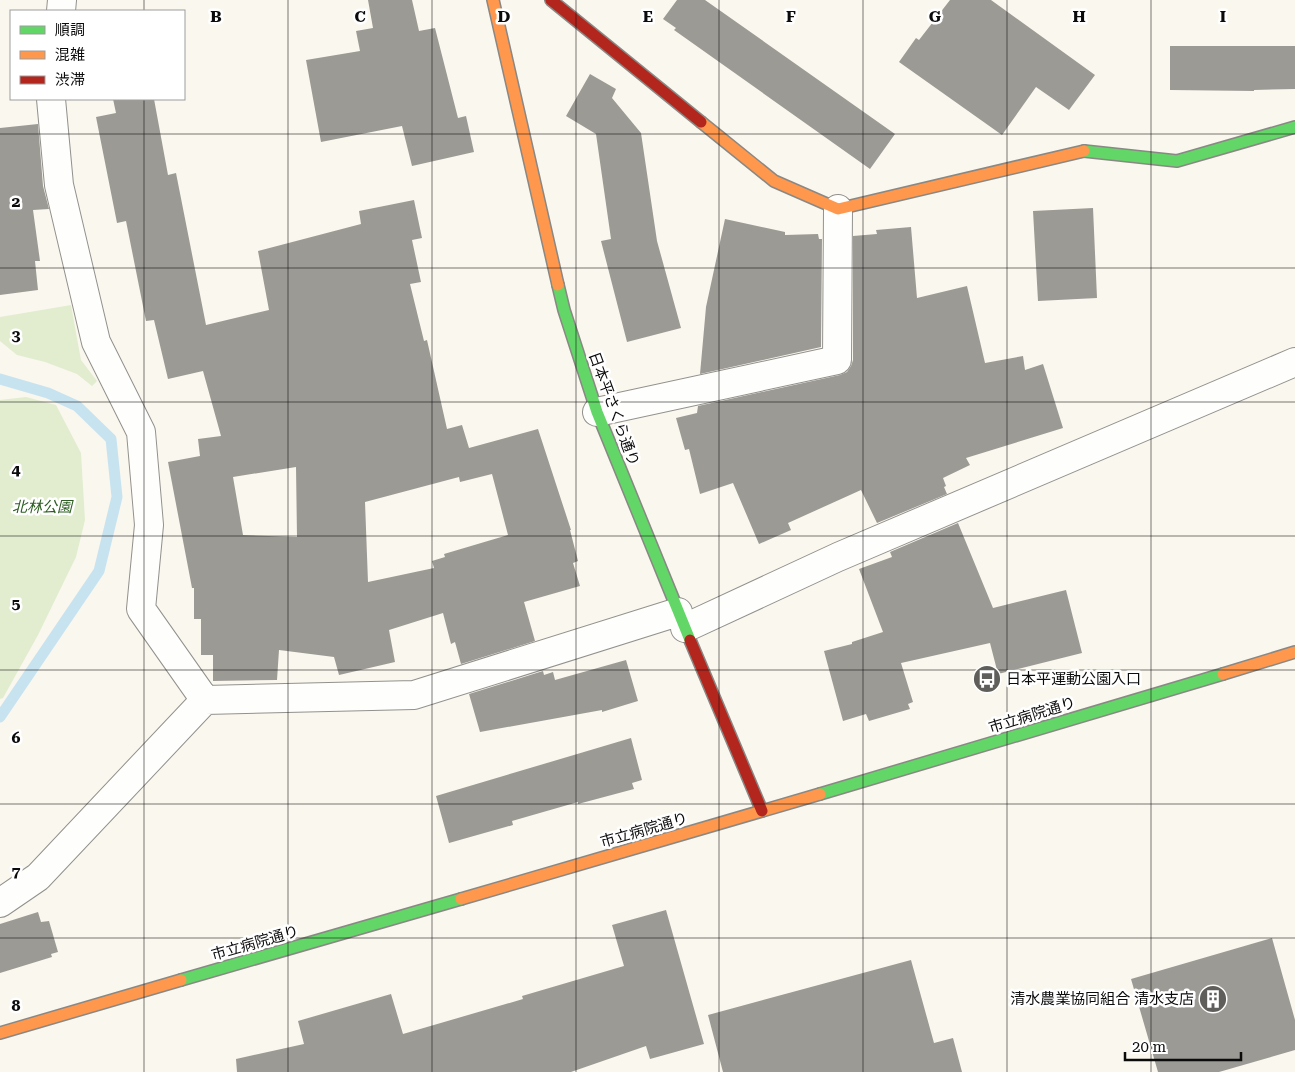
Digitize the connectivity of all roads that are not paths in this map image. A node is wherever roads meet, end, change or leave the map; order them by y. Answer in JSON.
{"nodes":[{"id":1,"x":494,"y":0,"type":"edge"},
{"id":2,"x":552,"y":0,"type":"edge"},
{"id":3,"x":50,"y":100,"type":"edge"},
{"id":4,"x":1295,"y":127,"type":"edge"},
{"id":5,"x":838,"y":209,"type":"junction"},
{"id":6,"x":1295,"y":362,"type":"edge"},
{"id":7,"x":597,"y":412,"type":"junction"},
{"id":8,"x":682,"y":620,"type":"junction"},
{"id":9,"x":1295,"y":652,"type":"edge"},
{"id":10,"x":206,"y":700,"type":"junction"},
{"id":11,"x":762,"y":811,"type":"junction"},
{"id":12,"x":0,"y":903,"type":"edge"},
{"id":13,"x":0,"y":1033,"type":"edge"}],
"edges":[{"from":1,"to":7,"type":"street","name":"日本平さくら通り"},
{"from":2,"to":5,"type":"street"},
{"from":3,"to":10,"type":"street"},
{"from":4,"to":5,"type":"street"},
{"from":5,"to":7,"type":"street"},
{"from":6,"to":8,"type":"street"},
{"from":7,"to":8,"type":"street","name":"日本平さくら通り"},
{"from":8,"to":10,"type":"street"},
{"from":8,"to":11,"type":"street","name":"日本平さくら通り"},
{"from":9,"to":11,"type":"street","name":"市立病院通り"},
{"from":10,"to":12,"type":"street"},
{"from":11,"to":13,"type":"street","name":"市立病院通り"}]}
